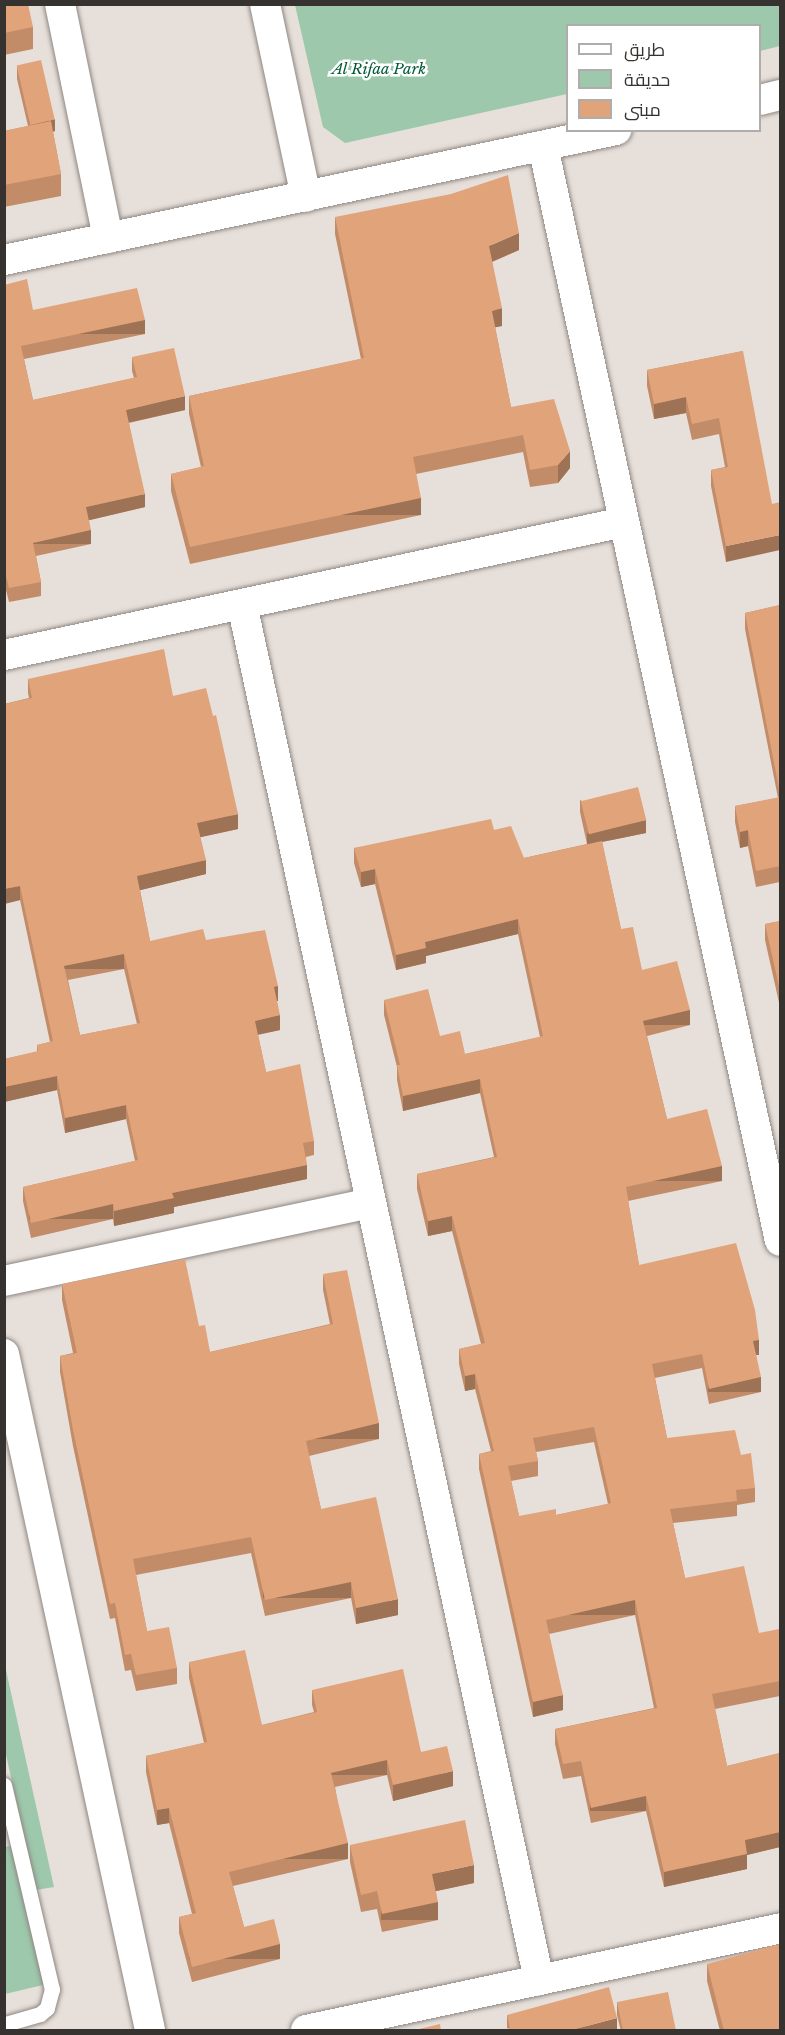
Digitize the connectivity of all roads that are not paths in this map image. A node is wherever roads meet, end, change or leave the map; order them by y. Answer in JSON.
{"nodes":[{"id":1,"x":60,"y":4,"type":"edge"},
{"id":2,"x":265,"y":4,"type":"edge"},
{"id":3,"x":780,"y":95,"type":"edge"},
{"id":4,"x":761,"y":100,"type":"edge"},
{"id":5,"x":607,"y":132,"type":"edge"},
{"id":6,"x":543,"y":146,"type":"junction"},
{"id":7,"x":306,"y":197,"type":"junction"},
{"id":8,"x":108,"y":238,"type":"junction"},
{"id":9,"x":4,"y":260,"type":"edge"},
{"id":10,"x":624,"y":522,"type":"junction"},
{"id":11,"x":242,"y":604,"type":"junction"},
{"id":12,"x":4,"y":655,"type":"edge"},
{"id":13,"x":371,"y":1203,"type":"junction"},
{"id":14,"x":780,"y":1234,"type":"edge"},
{"id":15,"x":4,"y":1281,"type":"edge"},
{"id":16,"x":4,"y":1353,"type":"edge"},
{"id":17,"x":4,"y":1785,"type":"edge"},
{"id":18,"x":7,"y":1807,"type":"edge"},
{"id":19,"x":780,"y":1928,"type":"edge"},
{"id":20,"x":539,"y":1980,"type":"junction"},
{"id":21,"x":4,"y":2024,"type":"edge"},
{"id":22,"x":150,"y":2031,"type":"edge"},
{"id":23,"x":306,"y":2031,"type":"edge"}],
"edges":[{"from":1,"to":8,"type":"street"},
{"from":2,"to":7,"type":"street"},
{"from":3,"to":4,"type":"street"},
{"from":5,"to":6,"type":"street"},
{"from":6,"to":7,"type":"street"},
{"from":6,"to":10,"type":"street"},
{"from":7,"to":8,"type":"street"},
{"from":8,"to":9,"type":"street"},
{"from":10,"to":11,"type":"street"},
{"from":10,"to":14,"type":"street"},
{"from":11,"to":12,"type":"street"},
{"from":11,"to":13,"type":"street"},
{"from":13,"to":15,"type":"street"},
{"from":13,"to":20,"type":"street"},
{"from":16,"to":22,"type":"street"},
{"from":17,"to":18,"type":"lane"},
{"from":18,"to":21,"type":"lane"},
{"from":19,"to":20,"type":"street"},
{"from":20,"to":23,"type":"street"}]}
